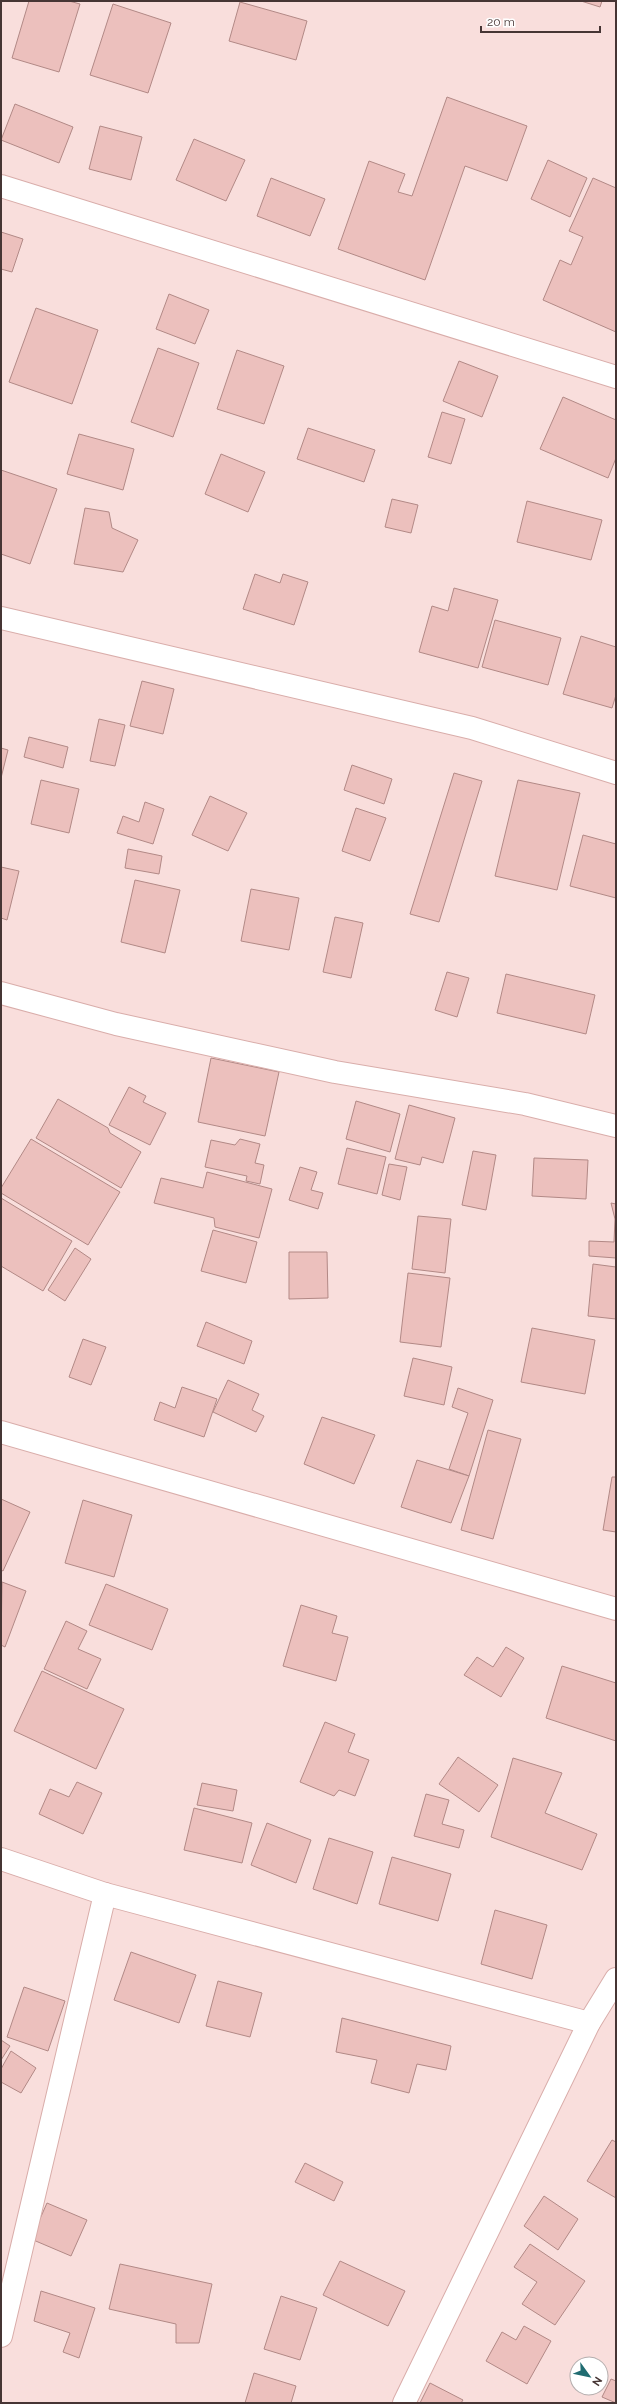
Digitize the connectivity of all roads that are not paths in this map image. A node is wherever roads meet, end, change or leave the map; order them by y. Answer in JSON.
{"nodes":[{"id":1,"x":1,"y":186,"type":"edge"},
{"id":2,"x":616,"y":377,"type":"edge"},
{"id":3,"x":1,"y":618,"type":"edge"},
{"id":4,"x":616,"y":773,"type":"edge"},
{"id":5,"x":1,"y":993,"type":"edge"},
{"id":6,"x":616,"y":1126,"type":"edge"},
{"id":7,"x":1,"y":1432,"type":"edge"},
{"id":8,"x":616,"y":1610,"type":"edge"},
{"id":9,"x":1,"y":1859,"type":"edge"},
{"id":10,"x":105,"y":1894,"type":"junction"},
{"id":11,"x":616,"y":1978,"type":"edge"},
{"id":12,"x":589,"y":2023,"type":"junction"},
{"id":13,"x":1,"y":2336,"type":"edge"},
{"id":14,"x":404,"y":2403,"type":"edge"}],
"edges":[{"from":1,"to":2,"type":"street"},
{"from":3,"to":4,"type":"street"},
{"from":5,"to":6,"type":"street"},
{"from":7,"to":8,"type":"street"},
{"from":9,"to":10,"type":"street"},
{"from":10,"to":12,"type":"street"},
{"from":10,"to":13,"type":"street"},
{"from":11,"to":12,"type":"street"},
{"from":12,"to":14,"type":"street"}]}
